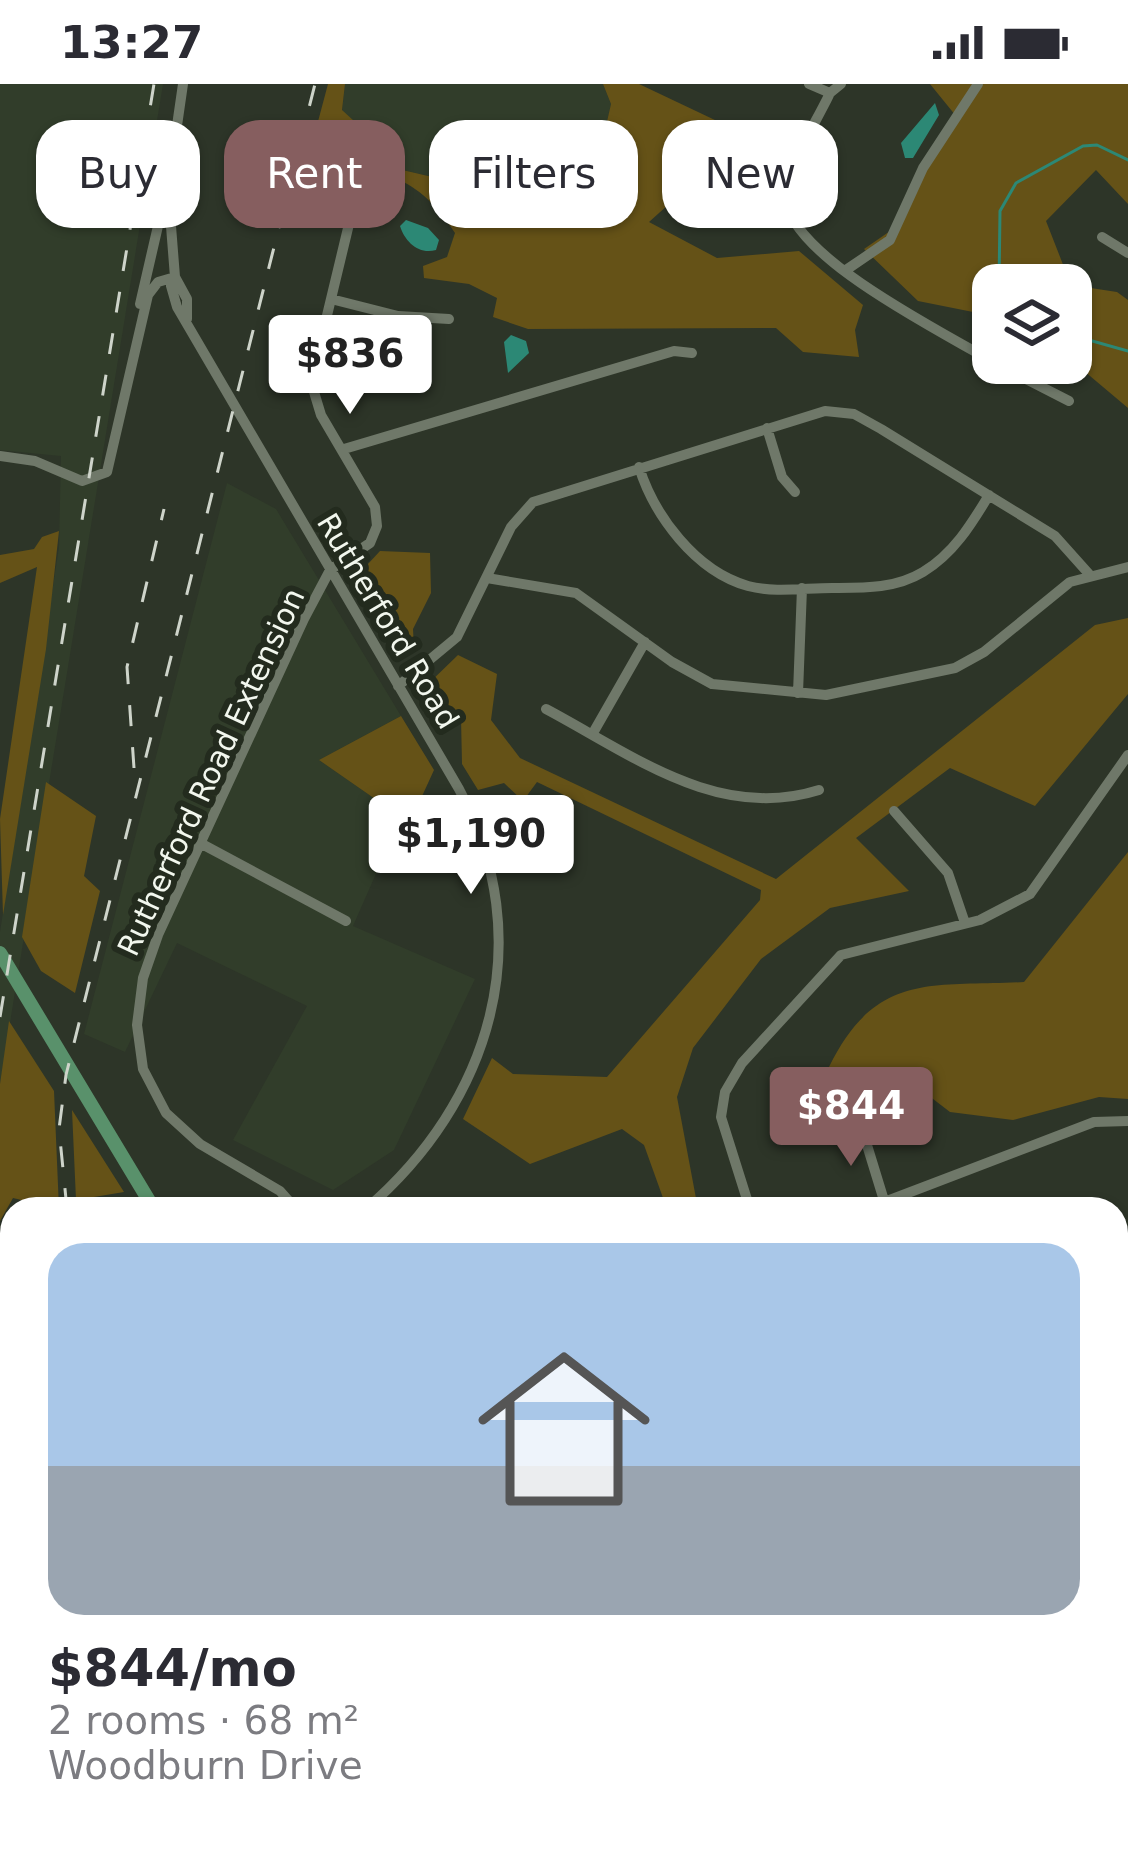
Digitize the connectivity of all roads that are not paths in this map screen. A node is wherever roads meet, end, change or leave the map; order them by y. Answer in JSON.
{"nodes":[{"id":1,"x":183,"y":84,"type":"edge"},
{"id":2,"x":808,"y":84,"type":"edge"},
{"id":3,"x":841,"y":84,"type":"edge"},
{"id":4,"x":978,"y":84,"type":"edge"},
{"id":5,"x":830,"y":93,"type":"junction"},
{"id":6,"x":178,"y":120,"type":"edge"},
{"id":7,"x":157,"y":228,"type":"edge"},
{"id":8,"x":171,"y":228,"type":"edge"},
{"id":9,"x":351,"y":228,"type":"edge"},
{"id":10,"x":1102,"y":237,"type":"dead end"},
{"id":11,"x":1128,"y":253,"type":"edge"},
{"id":12,"x":846,"y":270,"type":"junction"},
{"id":13,"x":174,"y":271,"type":"junction"},
{"id":14,"x":145,"y":273,"type":"junction"},
{"id":15,"x":173,"y":296,"type":"junction"},
{"id":16,"x":331,"y":298,"type":"junction"},
{"id":17,"x":449,"y":319,"type":"dead end"},
{"id":18,"x":141,"y":320,"type":"junction"},
{"id":19,"x":188,"y":320,"type":"junction"},
{"id":20,"x":972,"y":349,"type":"edge"},
{"id":21,"x":692,"y":353,"type":"dead end"},
{"id":22,"x":1037,"y":384,"type":"edge"},
{"id":23,"x":1069,"y":400,"type":"dead end"},
{"id":24,"x":767,"y":428,"type":"junction"},
{"id":25,"x":344,"y":449,"type":"junction"},
{"id":26,"x":0,"y":456,"type":"edge"},
{"id":27,"x":639,"y":466,"type":"junction"},
{"id":28,"x":795,"y":492,"type":"dead end"},
{"id":29,"x":989,"y":496,"type":"junction"},
{"id":30,"x":1128,"y":568,"type":"edge"},
{"id":31,"x":330,"y":569,"type":"junction"},
{"id":32,"x":1089,"y":574,"type":"junction"},
{"id":33,"x":487,"y":578,"type":"junction"},
{"id":34,"x":802,"y":588,"type":"junction"},
{"id":35,"x":645,"y":642,"type":"junction"},
{"id":36,"x":398,"y":686,"type":"junction"},
{"id":37,"x":798,"y":693,"type":"junction"},
{"id":38,"x":547,"y":709,"type":"dead end"},
{"id":39,"x":592,"y":734,"type":"junction"},
{"id":40,"x":1128,"y":754,"type":"edge"},
{"id":41,"x":818,"y":790,"type":"dead end"},
{"id":42,"x":894,"y":811,"type":"dead end"},
{"id":43,"x":200,"y":843,"type":"junction"},
{"id":44,"x":346,"y":920,"type":"dead end"},
{"id":45,"x":965,"y":923,"type":"junction"},
{"id":46,"x":0,"y":953,"type":"edge"},
{"id":47,"x":859,"y":1119,"type":"dead end"},
{"id":48,"x":1128,"y":1121,"type":"edge"},
{"id":49,"x":147,"y":1197,"type":"edge"},
{"id":50,"x":284,"y":1197,"type":"edge"},
{"id":51,"x":378,"y":1197,"type":"edge"},
{"id":52,"x":746,"y":1197,"type":"edge"},
{"id":53,"x":883,"y":1197,"type":"edge"},
{"id":54,"x":908,"y":1197,"type":"edge"}],
"edges":[{"from":1,"to":6,"type":"street","name":"Rutherford Road"},
{"from":2,"to":5,"type":"street"},
{"from":3,"to":5,"type":"street"},
{"from":4,"to":12,"type":"street"},
{"from":5,"to":12,"type":"street"},
{"from":7,"to":14,"type":"street"},
{"from":8,"to":13,"type":"street","name":"Rutherford Road"},
{"from":9,"to":16,"type":"street"},
{"from":10,"to":11,"type":"street"},
{"from":12,"to":20,"type":"street"},
{"from":13,"to":14,"type":"street"},
{"from":13,"to":15,"type":"street","name":"Rutherford Road"},
{"from":13,"to":18,"type":"street"},
{"from":13,"to":19,"type":"street","name":"Rutherford Road"},
{"from":14,"to":18,"type":"street"},
{"from":15,"to":18,"type":"street"},
{"from":15,"to":19,"type":"street","name":"Rutherford Road"},
{"from":16,"to":17,"type":"street"},
{"from":16,"to":25,"type":"street"},
{"from":18,"to":26,"type":"street"},
{"from":19,"to":31,"type":"street","name":"Rutherford Road"},
{"from":21,"to":25,"type":"street"},
{"from":22,"to":23,"type":"street"},
{"from":24,"to":27,"type":"street"},
{"from":24,"to":28,"type":"street"},
{"from":24,"to":29,"type":"street"},
{"from":25,"to":31,"type":"street"},
{"from":27,"to":33,"type":"street"},
{"from":27,"to":34,"type":"street"},
{"from":29,"to":32,"type":"street"},
{"from":29,"to":34,"type":"street"},
{"from":30,"to":32,"type":"street"},
{"from":31,"to":36,"type":"street","name":"Rutherford Road"},
{"from":31,"to":43,"type":"street","name":"Rutherford Road Extension"},
{"from":32,"to":37,"type":"street"},
{"from":33,"to":35,"type":"street"},
{"from":33,"to":36,"type":"street"},
{"from":34,"to":37,"type":"street"},
{"from":35,"to":37,"type":"street"},
{"from":35,"to":39,"type":"street"},
{"from":36,"to":51,"type":"street","name":"Rutherford Road"},
{"from":38,"to":39,"type":"street"},
{"from":39,"to":41,"type":"street"},
{"from":40,"to":45,"type":"street"},
{"from":42,"to":45,"type":"street"},
{"from":43,"to":44,"type":"street"},
{"from":43,"to":50,"type":"street","name":"Rutherford Road Extension"},
{"from":45,"to":52,"type":"street"},
{"from":46,"to":49,"type":"main road"},
{"from":47,"to":53,"type":"street"},
{"from":48,"to":54,"type":"street"}]}
